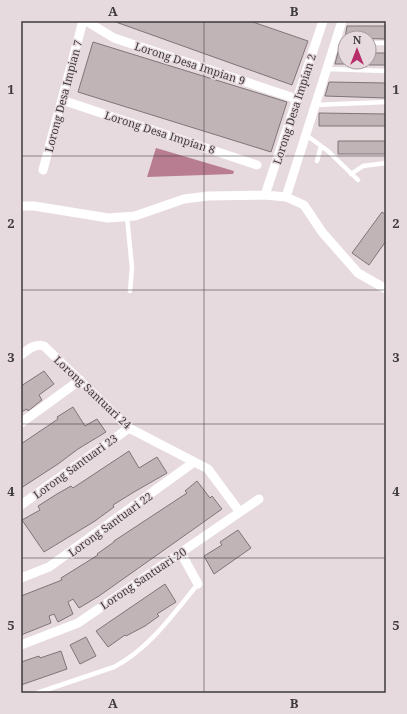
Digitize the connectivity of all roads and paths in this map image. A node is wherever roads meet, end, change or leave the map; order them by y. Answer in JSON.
{"nodes":[{"id":1,"x":83,"y":21,"type":"edge"},
{"id":2,"x":86,"y":21,"type":"edge"},
{"id":3,"x":342,"y":21,"type":"edge"},
{"id":4,"x":320,"y":22,"type":"edge"},
{"id":5,"x":335,"y":43,"type":"joint"},
{"id":6,"x":327,"y":69,"type":"junction"},
{"id":7,"x":386,"y":71,"type":"edge"},
{"id":8,"x":297,"y":99,"type":"junction"},
{"id":9,"x":62,"y":100,"type":"junction"},
{"id":10,"x":386,"y":102,"type":"edge"},
{"id":11,"x":315,"y":105,"type":"junction"},
{"id":12,"x":306,"y":135,"type":"junction"},
{"id":13,"x":321,"y":146,"type":"junction"},
{"id":14,"x":317,"y":161,"type":"dead end"},
{"id":15,"x":386,"y":163,"type":"edge"},
{"id":16,"x":257,"y":165,"type":"dead end"},
{"id":17,"x":43,"y":170,"type":"dead end"},
{"id":18,"x":351,"y":174,"type":"junction"},
{"id":19,"x":358,"y":180,"type":"dead end"},
{"id":20,"x":265,"y":195,"type":"junction"},
{"id":21,"x":286,"y":197,"type":"junction"},
{"id":22,"x":21,"y":206,"type":"edge"},
{"id":23,"x":126,"y":217,"type":"junction"},
{"id":24,"x":386,"y":289,"type":"edge"},
{"id":25,"x":130,"y":291,"type":"dead end"},
{"id":26,"x":21,"y":355,"type":"edge"},
{"id":27,"x":80,"y":380,"type":"junction"},
{"id":28,"x":21,"y":423,"type":"edge"},
{"id":29,"x":129,"y":428,"type":"junction"},
{"id":30,"x":194,"y":462,"type":"junction"},
{"id":31,"x":259,"y":499,"type":"dead end"},
{"id":32,"x":21,"y":505,"type":"edge"},
{"id":33,"x":239,"y":511,"type":"junction"},
{"id":34,"x":181,"y":552,"type":"junction"},
{"id":35,"x":21,"y":578,"type":"edge"},
{"id":36,"x":198,"y":584,"type":"joint"},
{"id":37,"x":21,"y":645,"type":"edge"},
{"id":38,"x":37,"y":693,"type":"edge"}],
"edges":[{"from":1,"to":9,"type":"street","name":"Lorong Desa Impian 7"},
{"from":2,"to":8,"type":"street","name":"Lorong Desa Impian 9"},
{"from":3,"to":5,"type":"street"},
{"from":4,"to":8,"type":"street","name":"Lorong Desa Impian 2"},
{"from":5,"to":6,"type":"street"},
{"from":6,"to":7,"type":"lane"},
{"from":6,"to":11,"type":"street"},
{"from":8,"to":20,"type":"street","name":"Lorong Desa Impian 2"},
{"from":9,"to":16,"type":"street","name":"Lorong Desa Impian 8"},
{"from":9,"to":17,"type":"street","name":"Lorong Desa Impian 7"},
{"from":10,"to":11,"type":"lane"},
{"from":11,"to":12,"type":"street"},
{"from":12,"to":13,"type":"lane"},
{"from":12,"to":21,"type":"street"},
{"from":13,"to":14,"type":"lane"},
{"from":13,"to":18,"type":"lane"},
{"from":15,"to":18,"type":"lane"},
{"from":18,"to":19,"type":"lane"},
{"from":20,"to":21,"type":"street"},
{"from":20,"to":23,"type":"street"},
{"from":21,"to":24,"type":"street"},
{"from":22,"to":23,"type":"street"},
{"from":23,"to":25,"type":"lane"},
{"from":26,"to":27,"type":"street","name":"Lorong Santuari 24"},
{"from":27,"to":28,"type":"street"},
{"from":27,"to":29,"type":"street","name":"Lorong Santuari 24"},
{"from":29,"to":30,"type":"street","name":"Lorong Santuari 24"},
{"from":29,"to":32,"type":"street","name":"Lorong Santuari 23"},
{"from":30,"to":33,"type":"street","name":"Lorong Santuari 24"},
{"from":30,"to":35,"type":"street","name":"Lorong Santuari 22"},
{"from":31,"to":33,"type":"street","name":"Lorong Santuari 20"},
{"from":33,"to":34,"type":"street","name":"Lorong Santuari 20"},
{"from":34,"to":36,"type":"street"},
{"from":34,"to":37,"type":"street","name":"Lorong Santuari 20"},
{"from":36,"to":38,"type":"lane"}]}
